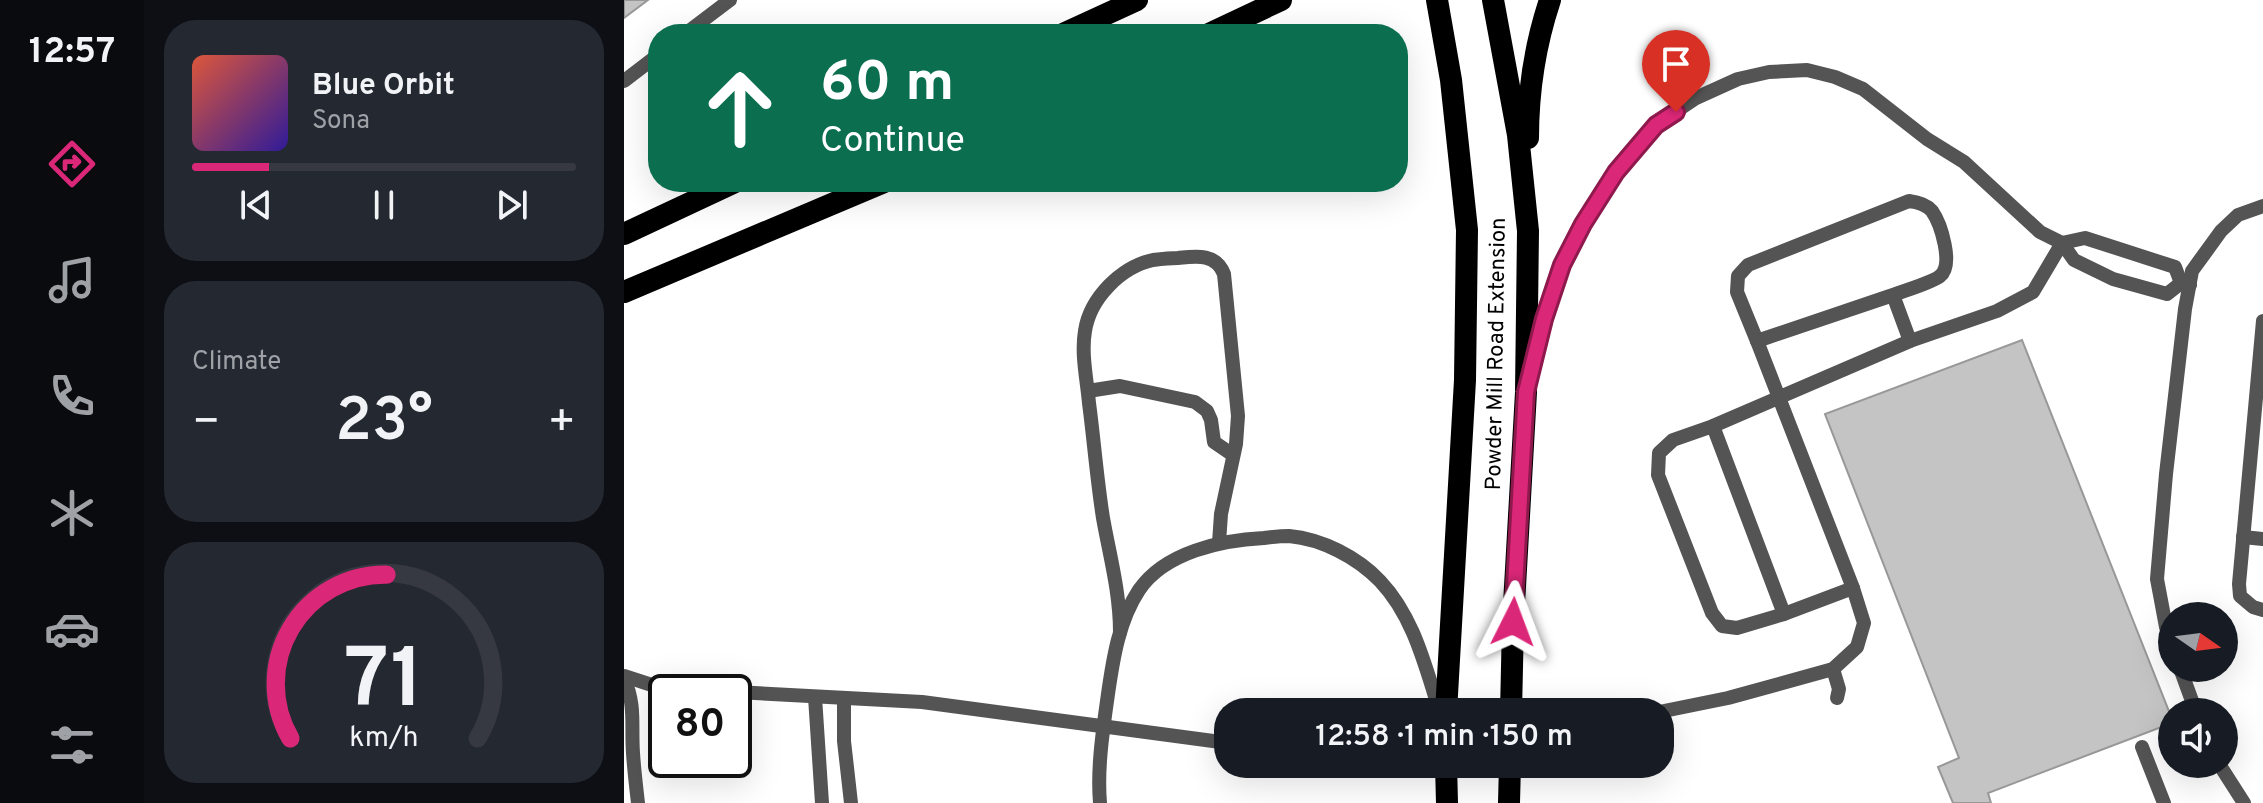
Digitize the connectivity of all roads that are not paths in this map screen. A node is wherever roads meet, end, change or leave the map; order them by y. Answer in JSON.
{"nodes":[{"id":1,"x":730,"y":0,"type":"edge"},
{"id":2,"x":1137,"y":0,"type":"edge"},
{"id":3,"x":1281,"y":0,"type":"edge"},
{"id":4,"x":1437,"y":0,"type":"edge"},
{"id":5,"x":1493,"y":0,"type":"edge"},
{"id":6,"x":1550,"y":0,"type":"edge"},
{"id":7,"x":698,"y":24,"type":"edge"},
{"id":8,"x":1085,"y":24,"type":"edge"},
{"id":9,"x":1230,"y":24,"type":"edge"},
{"id":10,"x":648,"y":63,"type":"edge"},
{"id":11,"x":624,"y":81,"type":"edge"},
{"id":12,"x":714,"y":192,"type":"edge"},
{"id":13,"x":860,"y":192,"type":"edge"},
{"id":14,"x":2263,"y":206,"type":"edge"},
{"id":15,"x":1528,"y":231,"type":"junction"},
{"id":16,"x":624,"y":234,"type":"edge"},
{"id":17,"x":2062,"y":243,"type":"junction"},
{"id":18,"x":2185,"y":284,"type":"junction"},
{"id":19,"x":624,"y":292,"type":"edge"},
{"id":20,"x":1893,"y":295,"type":"junction"},
{"id":21,"x":2263,"y":321,"type":"edge"},
{"id":22,"x":1757,"y":341,"type":"junction"},
{"id":23,"x":1910,"y":341,"type":"junction"},
{"id":24,"x":2260,"y":376,"type":"edge"},
{"id":25,"x":1088,"y":391,"type":"junction"},
{"id":26,"x":1526,"y":392,"type":"junction"},
{"id":27,"x":1777,"y":397,"type":"junction"},
{"id":28,"x":1713,"y":426,"type":"junction"},
{"id":29,"x":2256,"y":452,"type":"edge"},
{"id":30,"x":1233,"y":455,"type":"junction"},
{"id":31,"x":2243,"y":537,"type":"junction"},
{"id":32,"x":2263,"y":539,"type":"edge"},
{"id":33,"x":1219,"y":543,"type":"junction"},
{"id":34,"x":1853,"y":588,"type":"junction"},
{"id":35,"x":2161,"y":602,"type":"edge"},
{"id":36,"x":2263,"y":610,"type":"edge"},
{"id":37,"x":1784,"y":614,"type":"junction"},
{"id":38,"x":1120,"y":632,"type":"junction"},
{"id":39,"x":1833,"y":669,"type":"junction"},
{"id":40,"x":624,"y":677,"type":"edge"},
{"id":41,"x":648,"y":684,"type":"edge"},
{"id":42,"x":648,"y":692,"type":"edge"},
{"id":43,"x":752,"y":693,"type":"edge"},
{"id":44,"x":815,"y":697,"type":"junction"},
{"id":45,"x":844,"y":698,"type":"junction"},
{"id":46,"x":1438,"y":698,"type":"edge"},
{"id":47,"x":1444,"y":698,"type":"edge"},
{"id":48,"x":1511,"y":698,"type":"edge"},
{"id":49,"x":1837,"y":698,"type":"dead end"},
{"id":50,"x":628,"y":699,"type":"edge"},
{"id":51,"x":1674,"y":709,"type":"edge"},
{"id":52,"x":1103,"y":727,"type":"junction"},
{"id":53,"x":1214,"y":741,"type":"edge"},
{"id":54,"x":2142,"y":747,"type":"dead end"},
{"id":55,"x":1446,"y":778,"type":"edge"},
{"id":56,"x":1510,"y":778,"type":"edge"},
{"id":57,"x":2228,"y":778,"type":"edge"},
{"id":58,"x":638,"y":803,"type":"edge"},
{"id":59,"x":822,"y":803,"type":"edge"},
{"id":60,"x":851,"y":803,"type":"edge"},
{"id":61,"x":1100,"y":803,"type":"edge"},
{"id":62,"x":1447,"y":803,"type":"edge"},
{"id":63,"x":1509,"y":803,"type":"edge"},
{"id":64,"x":2164,"y":803,"type":"edge"},
{"id":65,"x":2244,"y":803,"type":"edge"}],
"edges":[{"from":1,"to":7,"type":"lane"},
{"from":2,"to":8,"type":"highway"},
{"from":3,"to":9,"type":"highway"},
{"from":4,"to":47,"type":"highway","name":"Powder Mill Road Extension"},
{"from":5,"to":15,"type":"highway","name":"Powder Mill Road Extension"},
{"from":6,"to":15,"type":"highway"},
{"from":10,"to":11,"type":"lane"},
{"from":12,"to":16,"type":"highway"},
{"from":13,"to":19,"type":"highway"},
{"from":14,"to":18,"type":"lane"},
{"from":15,"to":26,"type":"highway","name":"Powder Mill Road Extension"},
{"from":17,"to":18,"type":"lane"},
{"from":17,"to":18,"type":"lane"},
{"from":17,"to":23,"type":"lane"},
{"from":17,"to":26,"type":"lane"},
{"from":18,"to":35,"type":"lane"},
{"from":20,"to":22,"type":"lane"},
{"from":20,"to":22,"type":"lane"},
{"from":20,"to":23,"type":"lane"},
{"from":21,"to":24,"type":"lane"},
{"from":22,"to":27,"type":"lane"},
{"from":23,"to":27,"type":"lane"},
{"from":24,"to":29,"type":"lane"},
{"from":25,"to":30,"type":"lane"},
{"from":25,"to":30,"type":"lane"},
{"from":25,"to":38,"type":"lane"},
{"from":26,"to":48,"type":"highway","name":"Powder Mill Road Extension"},
{"from":27,"to":28,"type":"lane"},
{"from":27,"to":34,"type":"lane"},
{"from":28,"to":37,"type":"lane"},
{"from":28,"to":37,"type":"lane"},
{"from":29,"to":31,"type":"lane"},
{"from":30,"to":33,"type":"lane"},
{"from":31,"to":32,"type":"lane"},
{"from":31,"to":36,"type":"lane"},
{"from":33,"to":38,"type":"lane"},
{"from":33,"to":46,"type":"lane"},
{"from":34,"to":37,"type":"lane"},
{"from":34,"to":39,"type":"lane"},
{"from":38,"to":52,"type":"lane"},
{"from":39,"to":49,"type":"lane"},
{"from":39,"to":51,"type":"lane"},
{"from":40,"to":41,"type":"lane"},
{"from":40,"to":50,"type":"lane"},
{"from":42,"to":50,"type":"lane"},
{"from":43,"to":44,"type":"lane"},
{"from":44,"to":45,"type":"lane"},
{"from":44,"to":59,"type":"lane"},
{"from":45,"to":52,"type":"lane"},
{"from":45,"to":60,"type":"lane"},
{"from":50,"to":58,"type":"lane"},
{"from":52,"to":53,"type":"lane"},
{"from":52,"to":61,"type":"lane"},
{"from":54,"to":64,"type":"lane"},
{"from":55,"to":62,"type":"highway"},
{"from":56,"to":63,"type":"highway"},
{"from":57,"to":65,"type":"lane"}]}
